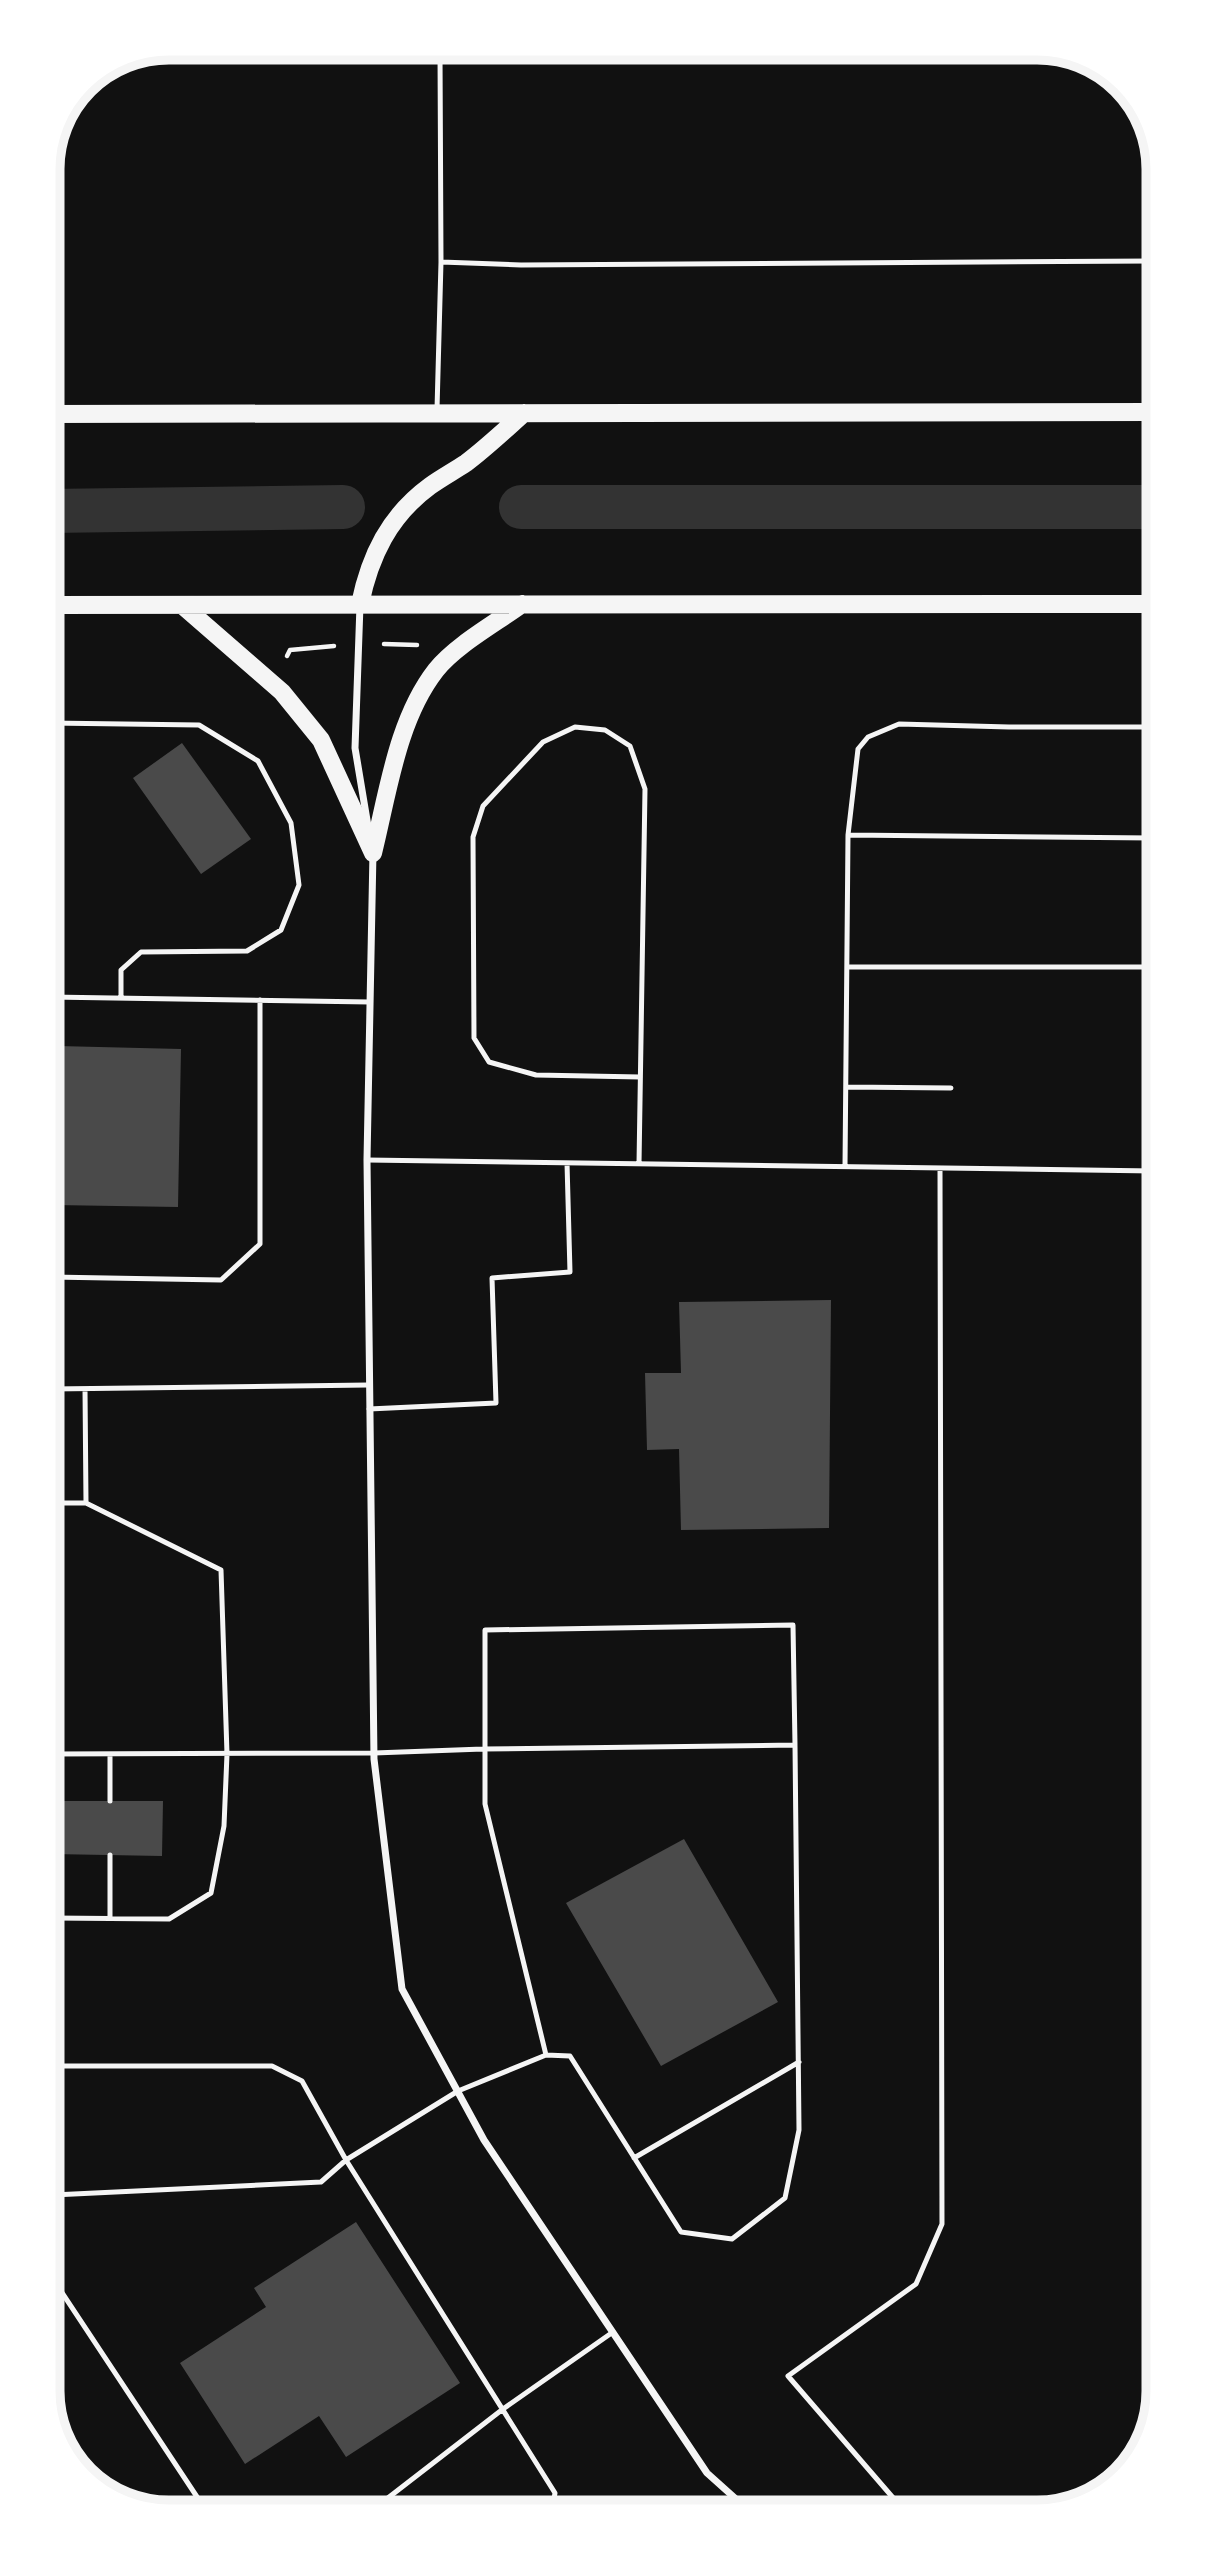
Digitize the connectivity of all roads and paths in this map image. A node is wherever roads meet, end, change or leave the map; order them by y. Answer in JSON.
{"nodes":[{"id":1,"x":440,"y":59,"type":"edge"},
{"id":2,"x":1146,"y":261,"type":"edge"},
{"id":3,"x":441,"y":262,"type":"junction"},
{"id":4,"x":1146,"y":412,"type":"edge"},
{"id":5,"x":437,"y":413,"type":"junction"},
{"id":6,"x":524,"y":413,"type":"junction"},
{"id":7,"x":60,"y":414,"type":"edge"},
{"id":8,"x":360,"y":604,"type":"junction"},
{"id":9,"x":522,"y":604,"type":"junction"},
{"id":10,"x":1146,"y":604,"type":"edge"},
{"id":11,"x":60,"y":605,"type":"edge"},
{"id":12,"x":183,"y":605,"type":"junction"},
{"id":13,"x":378,"y":644,"type":"dead end"},
{"id":14,"x":428,"y":645,"type":"dead end"},
{"id":15,"x":342,"y":646,"type":"dead end"},
{"id":16,"x":287,"y":656,"type":"dead end"},
{"id":17,"x":60,"y":723,"type":"edge"},
{"id":18,"x":1146,"y":727,"type":"edge"},
{"id":19,"x":848,"y":835,"type":"junction"},
{"id":20,"x":1146,"y":838,"type":"edge"},
{"id":21,"x":373,"y":853,"type":"junction"},
{"id":22,"x":848,"y":967,"type":"junction"},
{"id":23,"x":1146,"y":967,"type":"edge"},
{"id":24,"x":60,"y":997,"type":"edge"},
{"id":25,"x":121,"y":998,"type":"junction"},
{"id":26,"x":260,"y":1000,"type":"junction"},
{"id":27,"x":370,"y":1002,"type":"junction"},
{"id":28,"x":640,"y":1077,"type":"junction"},
{"id":29,"x":846,"y":1087,"type":"junction"},
{"id":30,"x":951,"y":1088,"type":"dead end"},
{"id":31,"x":367,"y":1160,"type":"junction"},
{"id":32,"x":567,"y":1163,"type":"junction"},
{"id":33,"x":639,"y":1164,"type":"junction"},
{"id":34,"x":845,"y":1167,"type":"junction"},
{"id":35,"x":940,"y":1168,"type":"junction"},
{"id":36,"x":1146,"y":1171,"type":"edge"},
{"id":37,"x":59,"y":1277,"type":"edge"},
{"id":38,"x":368,"y":1385,"type":"junction"},
{"id":39,"x":59,"y":1389,"type":"edge"},
{"id":40,"x":85,"y":1389,"type":"junction"},
{"id":41,"x":369,"y":1409,"type":"junction"},
{"id":42,"x":59,"y":1503,"type":"edge"},
{"id":43,"x":86,"y":1503,"type":"junction"},
{"id":44,"x":795,"y":1745,"type":"junction"},
{"id":45,"x":484,"y":1749,"type":"junction"},
{"id":46,"x":374,"y":1753,"type":"junction"},
{"id":47,"x":59,"y":1754,"type":"edge"},
{"id":48,"x":227,"y":1754,"type":"junction"},
{"id":49,"x":110,"y":1755,"type":"junction"},
{"id":50,"x":110,"y":1801,"type":"dead end"},
{"id":51,"x":110,"y":1855,"type":"dead end"},
{"id":52,"x":59,"y":1918,"type":"edge"},
{"id":53,"x":110,"y":1918,"type":"junction"},
{"id":54,"x":546,"y":2055,"type":"junction"},
{"id":55,"x":799,"y":2062,"type":"junction"},
{"id":56,"x":59,"y":2066,"type":"edge"},
{"id":57,"x":458,"y":2091,"type":"junction"},
{"id":58,"x":634,"y":2158,"type":"junction"},
{"id":59,"x":346,"y":2160,"type":"junction"},
{"id":60,"x":59,"y":2195,"type":"edge"},
{"id":61,"x":59,"y":2288,"type":"edge"},
{"id":62,"x":613,"y":2332,"type":"junction"},
{"id":63,"x":503,"y":2409,"type":"junction"},
{"id":64,"x":199,"y":2500,"type":"edge"},
{"id":65,"x":385,"y":2500,"type":"edge"},
{"id":66,"x":554,"y":2500,"type":"edge"},
{"id":67,"x":737,"y":2500,"type":"edge"},
{"id":68,"x":895,"y":2500,"type":"edge"}],
"edges":[{"from":1,"to":3,"type":"lane"},
{"from":2,"to":3,"type":"lane"},
{"from":3,"to":5,"type":"lane"},
{"from":4,"to":6,"type":"main road"},
{"from":5,"to":6,"type":"main road"},
{"from":5,"to":7,"type":"main road"},
{"from":6,"to":8,"type":"main road"},
{"from":8,"to":9,"type":"main road"},
{"from":8,"to":12,"type":"main road"},
{"from":8,"to":21,"type":"street"},
{"from":9,"to":10,"type":"main road"},
{"from":9,"to":21,"type":"main road"},
{"from":11,"to":12,"type":"main road"},
{"from":12,"to":21,"type":"main road"},
{"from":13,"to":14,"type":"path"},
{"from":15,"to":16,"type":"path"},
{"from":17,"to":25,"type":"lane"},
{"from":18,"to":19,"type":"lane"},
{"from":19,"to":20,"type":"lane"},
{"from":19,"to":22,"type":"lane"},
{"from":21,"to":27,"type":"street"},
{"from":22,"to":23,"type":"lane"},
{"from":22,"to":29,"type":"lane"},
{"from":24,"to":25,"type":"lane"},
{"from":25,"to":26,"type":"lane"},
{"from":26,"to":27,"type":"lane"},
{"from":26,"to":37,"type":"lane"},
{"from":27,"to":31,"type":"street"},
{"from":28,"to":28,"type":"lane"},
{"from":28,"to":33,"type":"lane"},
{"from":29,"to":30,"type":"lane"},
{"from":29,"to":34,"type":"lane"},
{"from":31,"to":32,"type":"lane"},
{"from":31,"to":38,"type":"street"},
{"from":32,"to":33,"type":"lane"},
{"from":32,"to":41,"type":"lane"},
{"from":33,"to":34,"type":"lane"},
{"from":34,"to":35,"type":"lane"},
{"from":35,"to":36,"type":"lane"},
{"from":35,"to":68,"type":"lane"},
{"from":38,"to":40,"type":"lane"},
{"from":38,"to":41,"type":"street"},
{"from":39,"to":40,"type":"lane"},
{"from":40,"to":43,"type":"lane"},
{"from":41,"to":46,"type":"street"},
{"from":42,"to":43,"type":"lane"},
{"from":43,"to":48,"type":"lane"},
{"from":44,"to":45,"type":"lane"},
{"from":44,"to":45,"type":"lane"},
{"from":44,"to":55,"type":"lane"},
{"from":45,"to":46,"type":"lane"},
{"from":45,"to":54,"type":"lane"},
{"from":46,"to":48,"type":"lane"},
{"from":46,"to":57,"type":"street"},
{"from":47,"to":49,"type":"lane"},
{"from":48,"to":49,"type":"lane"},
{"from":48,"to":53,"type":"lane"},
{"from":49,"to":50,"type":"lane"},
{"from":51,"to":53,"type":"lane"},
{"from":52,"to":53,"type":"lane"},
{"from":54,"to":57,"type":"lane"},
{"from":54,"to":58,"type":"lane"},
{"from":55,"to":58,"type":"lane"},
{"from":55,"to":58,"type":"lane"},
{"from":56,"to":59,"type":"lane"},
{"from":57,"to":59,"type":"lane"},
{"from":57,"to":62,"type":"street"},
{"from":59,"to":60,"type":"lane"},
{"from":59,"to":63,"type":"lane"},
{"from":61,"to":64,"type":"lane"},
{"from":62,"to":63,"type":"lane"},
{"from":62,"to":67,"type":"street"},
{"from":63,"to":65,"type":"lane"},
{"from":63,"to":66,"type":"lane"}]}
